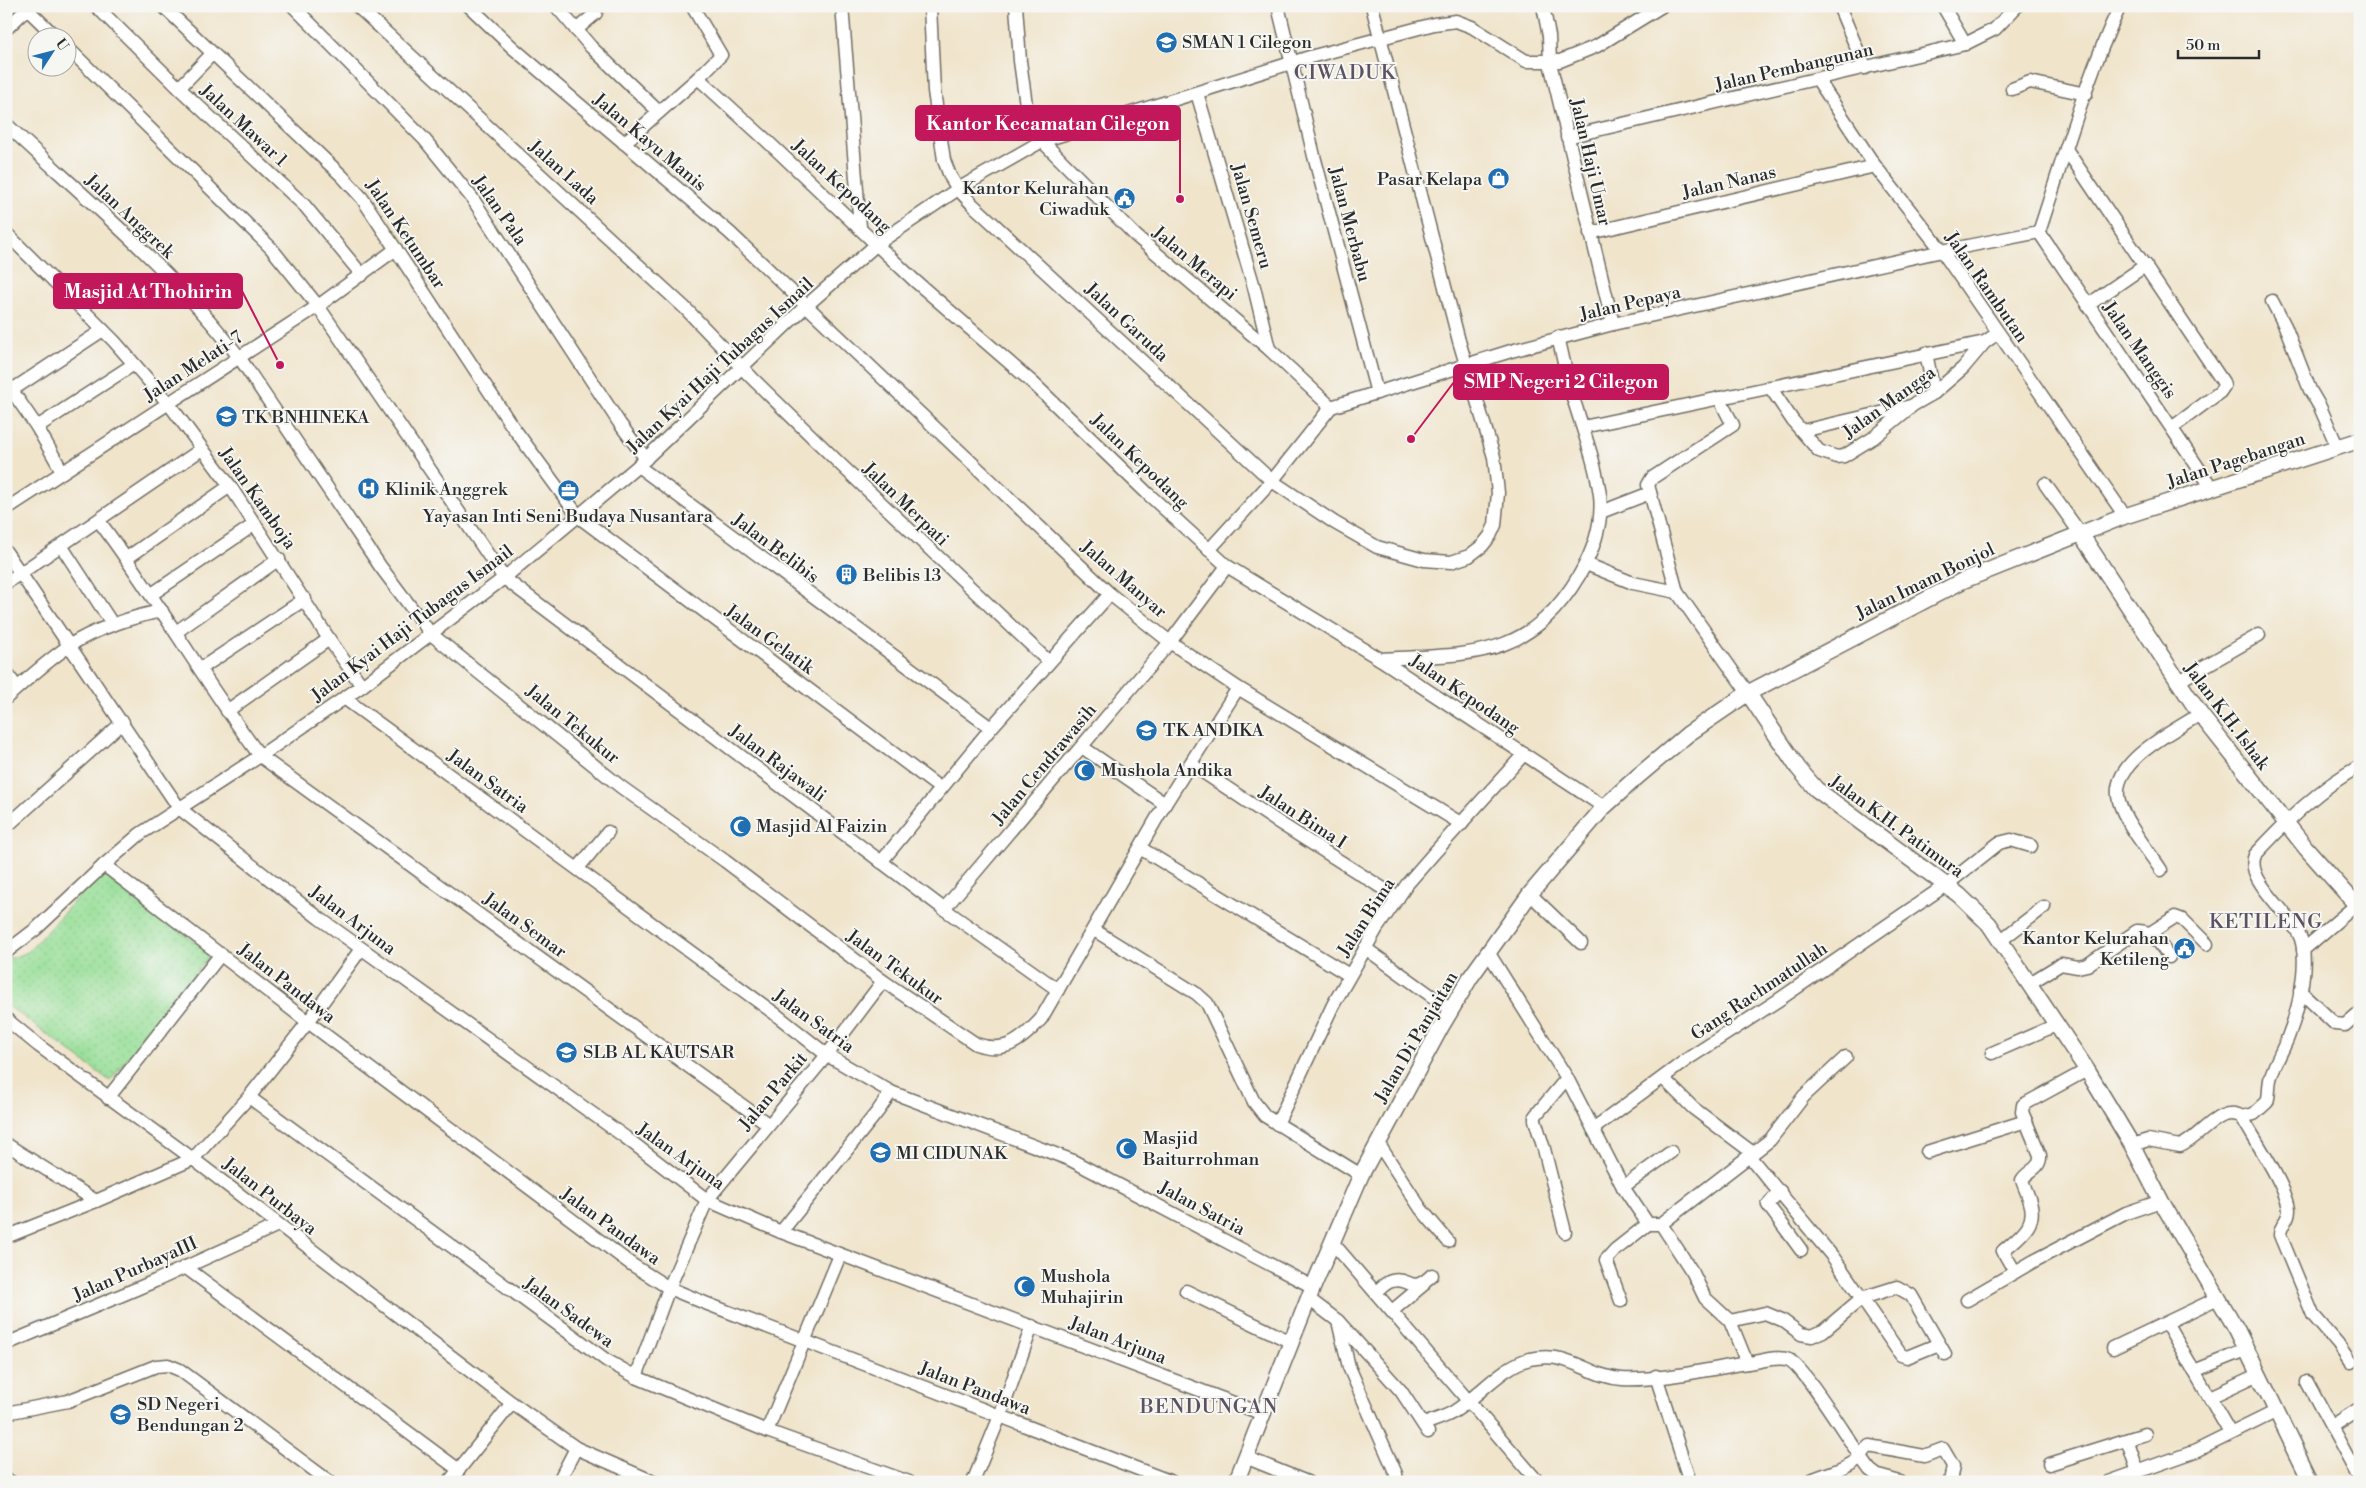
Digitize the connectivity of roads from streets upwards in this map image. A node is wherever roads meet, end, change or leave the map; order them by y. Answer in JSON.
{"nodes":[{"id":1,"x":96,"y":6,"type":"edge"},
{"id":2,"x":163,"y":6,"type":"edge"},
{"id":3,"x":293,"y":6,"type":"edge"},
{"id":4,"x":357,"y":6,"type":"edge"},
{"id":5,"x":469,"y":6,"type":"edge"},
{"id":6,"x":556,"y":6,"type":"edge"},
{"id":7,"x":692,"y":6,"type":"edge"},
{"id":8,"x":842,"y":6,"type":"edge"},
{"id":9,"x":930,"y":6,"type":"edge"},
{"id":10,"x":1016,"y":6,"type":"edge"},
{"id":11,"x":1278,"y":6,"type":"edge"},
{"id":12,"x":1372,"y":6,"type":"edge"},
{"id":13,"x":1543,"y":6,"type":"edge"},
{"id":14,"x":1662,"y":6,"type":"edge"},
{"id":15,"x":1839,"y":6,"type":"edge"},
{"id":16,"x":1943,"y":6,"type":"edge"},
{"id":17,"x":2017,"y":6,"type":"edge"},
{"id":18,"x":2120,"y":6,"type":"edge"},
{"id":19,"x":27,"y":7,"type":"edge"},
{"id":20,"x":596,"y":14,"type":"dead end"},
{"id":21,"x":47,"y":28,"type":"edge"},
{"id":22,"x":6,"y":29,"type":"edge"},
{"id":23,"x":576,"y":30,"type":"junction"},
{"id":24,"x":1379,"y":39,"type":"junction"},
{"id":25,"x":1965,"y":44,"type":"junction"},
{"id":26,"x":212,"y":54,"type":"junction"},
{"id":27,"x":78,"y":58,"type":"edge"},
{"id":28,"x":1550,"y":62,"type":"junction"},
{"id":29,"x":1293,"y":63,"type":"junction"},
{"id":30,"x":1865,"y":68,"type":"junction"},
{"id":31,"x":698,"y":78,"type":"junction"},
{"id":32,"x":1818,"y":80,"type":"junction"},
{"id":33,"x":179,"y":88,"type":"junction"},
{"id":34,"x":2012,"y":89,"type":"dead end"},
{"id":35,"x":1197,"y":93,"type":"junction"},
{"id":36,"x":2086,"y":94,"type":"junction"},
{"id":37,"x":659,"y":112,"type":"junction"},
{"id":38,"x":6,"y":124,"type":"edge"},
{"id":39,"x":1567,"y":137,"type":"junction"},
{"id":40,"x":1042,"y":141,"type":"junction"},
{"id":41,"x":624,"y":143,"type":"junction"},
{"id":42,"x":2066,"y":149,"type":"junction"},
{"id":43,"x":1876,"y":166,"type":"junction"},
{"id":44,"x":958,"y":189,"type":"junction"},
{"id":45,"x":860,"y":227,"type":"junction"},
{"id":46,"x":2039,"y":232,"type":"junction"},
{"id":47,"x":6,"y":233,"type":"edge"},
{"id":48,"x":1590,"y":233,"type":"junction"},
{"id":49,"x":877,"y":244,"type":"junction"},
{"id":50,"x":396,"y":249,"type":"junction"},
{"id":51,"x":1942,"y":251,"type":"junction"},
{"id":52,"x":2146,"y":265,"type":"junction"},
{"id":53,"x":362,"y":275,"type":"junction"},
{"id":54,"x":2272,"y":300,"type":"dead end"},
{"id":55,"x":2088,"y":305,"type":"junction"},
{"id":56,"x":318,"y":306,"type":"junction"},
{"id":57,"x":806,"y":306,"type":"junction"},
{"id":58,"x":1613,"y":324,"type":"junction"},
{"id":59,"x":103,"y":330,"type":"junction"},
{"id":60,"x":1998,"y":333,"type":"junction"},
{"id":61,"x":1558,"y":338,"type":"junction"},
{"id":62,"x":1985,"y":342,"type":"junction"},
{"id":63,"x":1269,"y":349,"type":"junction"},
{"id":64,"x":1926,"y":353,"type":"junction"},
{"id":65,"x":239,"y":357,"type":"junction"},
{"id":66,"x":134,"y":364,"type":"junction"},
{"id":67,"x":1467,"y":366,"type":"junction"},
{"id":68,"x":743,"y":369,"type":"junction"},
{"id":69,"x":9,"y":386,"type":"edge"},
{"id":70,"x":1770,"y":387,"type":"junction"},
{"id":71,"x":1377,"y":393,"type":"junction"},
{"id":72,"x":1934,"y":393,"type":"junction"},
{"id":73,"x":1719,"y":398,"type":"junction"},
{"id":74,"x":169,"y":404,"type":"junction"},
{"id":75,"x":1913,"y":405,"type":"junction"},
{"id":76,"x":1330,"y":407,"type":"junction"},
{"id":77,"x":37,"y":427,"type":"junction"},
{"id":78,"x":2173,"y":427,"type":"junction"},
{"id":79,"x":1582,"y":428,"type":"junction"},
{"id":80,"x":1802,"y":431,"type":"junction"},
{"id":81,"x":2360,"y":440,"type":"edge"},
{"id":82,"x":2337,"y":446,"type":"junction"},
{"id":83,"x":202,"y":449,"type":"junction"},
{"id":84,"x":642,"y":463,"type":"junction"},
{"id":85,"x":62,"y":471,"type":"junction"},
{"id":86,"x":1272,"y":481,"type":"junction"},
{"id":87,"x":2045,"y":484,"type":"dead end"},
{"id":88,"x":230,"y":486,"type":"junction"},
{"id":89,"x":2212,"y":488,"type":"junction"},
{"id":90,"x":1650,"y":493,"type":"junction"},
{"id":91,"x":6,"y":509,"type":"edge"},
{"id":92,"x":1601,"y":512,"type":"junction"},
{"id":93,"x":2125,"y":516,"type":"junction"},
{"id":94,"x":579,"y":517,"type":"junction"},
{"id":95,"x":100,"y":521,"type":"junction"},
{"id":96,"x":255,"y":524,"type":"junction"},
{"id":97,"x":2080,"y":533,"type":"junction"},
{"id":98,"x":62,"y":547,"type":"junction"},
{"id":99,"x":1209,"y":550,"type":"junction"},
{"id":100,"x":127,"y":558,"type":"junction"},
{"id":101,"x":8,"y":559,"type":"edge"},
{"id":102,"x":279,"y":559,"type":"junction"},
{"id":103,"x":1586,"y":564,"type":"junction"},
{"id":104,"x":1227,"y":566,"type":"junction"},
{"id":105,"x":20,"y":573,"type":"junction"},
{"id":106,"x":504,"y":578,"type":"junction"},
{"id":107,"x":6,"y":583,"type":"edge"},
{"id":108,"x":1677,"y":592,"type":"junction"},
{"id":109,"x":152,"y":594,"type":"junction"},
{"id":110,"x":1110,"y":594,"type":"junction"},
{"id":111,"x":305,"y":599,"type":"junction"},
{"id":112,"x":162,"y":611,"type":"junction"},
{"id":113,"x":113,"y":625,"type":"junction"},
{"id":114,"x":176,"y":632,"type":"junction"},
{"id":115,"x":431,"y":634,"type":"junction"},
{"id":116,"x":2259,"y":635,"type":"dead end"},
{"id":117,"x":329,"y":639,"type":"junction"},
{"id":118,"x":1170,"y":642,"type":"junction"},
{"id":119,"x":70,"y":645,"type":"junction"},
{"id":120,"x":1380,"y":659,"type":"junction"},
{"id":121,"x":1048,"y":661,"type":"junction"},
{"id":122,"x":200,"y":669,"type":"junction"},
{"id":123,"x":6,"y":672,"type":"edge"},
{"id":124,"x":2177,"y":682,"type":"junction"},
{"id":125,"x":362,"y":686,"type":"junction"},
{"id":126,"x":18,"y":688,"type":"junction"},
{"id":127,"x":1238,"y":688,"type":"junction"},
{"id":128,"x":1748,"y":693,"type":"junction"},
{"id":129,"x":6,"y":698,"type":"edge"},
{"id":130,"x":344,"y":698,"type":"junction"},
{"id":131,"x":227,"y":711,"type":"junction"},
{"id":132,"x":2200,"y":714,"type":"junction"},
{"id":133,"x":123,"y":722,"type":"junction"},
{"id":134,"x":991,"y":728,"type":"junction"},
{"id":135,"x":1082,"y":747,"type":"junction"},
{"id":136,"x":1524,"y":754,"type":"junction"},
{"id":137,"x":260,"y":756,"type":"junction"},
{"id":138,"x":1191,"y":764,"type":"junction"},
{"id":139,"x":2360,"y":766,"type":"edge"},
{"id":140,"x":940,"y":788,"type":"junction"},
{"id":141,"x":1165,"y":804,"type":"junction"},
{"id":142,"x":179,"y":808,"type":"junction"},
{"id":143,"x":1604,"y":808,"type":"junction"},
{"id":144,"x":2286,"y":823,"type":"junction"},
{"id":145,"x":1462,"y":824,"type":"junction"},
{"id":146,"x":6,"y":827,"type":"edge"},
{"id":147,"x":608,"y":832,"type":"dead end"},
{"id":148,"x":2031,"y":846,"type":"dead end"},
{"id":149,"x":1140,"y":848,"type":"junction"},
{"id":150,"x":881,"y":862,"type":"junction"},
{"id":151,"x":104,"y":865,"type":"junction"},
{"id":152,"x":578,"y":868,"type":"junction"},
{"id":153,"x":2161,"y":870,"type":"dead end"},
{"id":154,"x":1946,"y":885,"type":"junction"},
{"id":155,"x":1530,"y":894,"type":"junction"},
{"id":156,"x":1398,"y":898,"type":"junction"},
{"id":157,"x":2044,"y":907,"type":"dead end"},
{"id":158,"x":2358,"y":907,"type":"edge"},
{"id":159,"x":944,"y":909,"type":"junction"},
{"id":160,"x":1094,"y":930,"type":"junction"},
{"id":161,"x":2150,"y":932,"type":"junction"},
{"id":162,"x":2000,"y":941,"type":"junction"},
{"id":163,"x":1581,"y":943,"type":"dead end"},
{"id":164,"x":2207,"y":944,"type":"dead end"},
{"id":165,"x":1365,"y":948,"type":"junction"},
{"id":166,"x":361,"y":949,"type":"junction"},
{"id":167,"x":2303,"y":950,"type":"junction"},
{"id":168,"x":6,"y":952,"type":"edge"},
{"id":169,"x":1488,"y":952,"type":"junction"},
{"id":170,"x":220,"y":954,"type":"junction"},
{"id":171,"x":2169,"y":957,"type":"dead end"},
{"id":172,"x":1349,"y":975,"type":"junction"},
{"id":173,"x":883,"y":980,"type":"junction"},
{"id":174,"x":2030,"y":983,"type":"junction"},
{"id":175,"x":1058,"y":990,"type":"junction"},
{"id":176,"x":2300,"y":991,"type":"junction"},
{"id":177,"x":1451,"y":1010,"type":"junction"},
{"id":178,"x":2360,"y":1012,"type":"edge"},
{"id":179,"x":6,"y":1019,"type":"edge"},
{"id":180,"x":308,"y":1022,"type":"junction"},
{"id":181,"x":2056,"y":1025,"type":"junction"},
{"id":182,"x":1992,"y":1053,"type":"dead end"},
{"id":183,"x":826,"y":1055,"type":"junction"},
{"id":184,"x":1846,"y":1057,"type":"dead end"},
{"id":185,"x":2087,"y":1070,"type":"junction"},
{"id":186,"x":1567,"y":1078,"type":"junction"},
{"id":187,"x":1663,"y":1078,"type":"junction"},
{"id":188,"x":891,"y":1092,"type":"junction"},
{"id":189,"x":108,"y":1098,"type":"junction"},
{"id":190,"x":249,"y":1098,"type":"junction"},
{"id":191,"x":2242,"y":1117,"type":"junction"},
{"id":192,"x":2026,"y":1121,"type":"junction"},
{"id":193,"x":768,"y":1124,"type":"junction"},
{"id":194,"x":1277,"y":1124,"type":"junction"},
{"id":195,"x":1593,"y":1129,"type":"junction"},
{"id":196,"x":1378,"y":1143,"type":"junction"},
{"id":197,"x":6,"y":1144,"type":"edge"},
{"id":198,"x":2132,"y":1145,"type":"junction"},
{"id":199,"x":1671,"y":1152,"type":"dead end"},
{"id":200,"x":1927,"y":1152,"type":"dead end"},
{"id":201,"x":1751,"y":1154,"type":"junction"},
{"id":202,"x":193,"y":1159,"type":"junction"},
{"id":203,"x":1361,"y":1175,"type":"junction"},
{"id":204,"x":1623,"y":1187,"type":"junction"},
{"id":205,"x":1780,"y":1191,"type":"junction"},
{"id":206,"x":707,"y":1200,"type":"junction"},
{"id":207,"x":96,"y":1201,"type":"junction"},
{"id":208,"x":2161,"y":1202,"type":"junction"},
{"id":209,"x":1654,"y":1224,"type":"junction"},
{"id":210,"x":278,"y":1225,"type":"junction"},
{"id":211,"x":781,"y":1232,"type":"junction"},
{"id":212,"x":1566,"y":1232,"type":"dead end"},
{"id":213,"x":6,"y":1237,"type":"edge"},
{"id":214,"x":1448,"y":1241,"type":"dead end"},
{"id":215,"x":1332,"y":1242,"type":"junction"},
{"id":216,"x":1801,"y":1250,"type":"dead end"},
{"id":217,"x":840,"y":1254,"type":"junction"},
{"id":218,"x":185,"y":1267,"type":"junction"},
{"id":219,"x":2015,"y":1272,"type":"junction"},
{"id":220,"x":1432,"y":1276,"type":"dead end"},
{"id":221,"x":1422,"y":1285,"type":"junction"},
{"id":222,"x":669,"y":1288,"type":"junction"},
{"id":223,"x":1186,"y":1290,"type":"dead end"},
{"id":224,"x":1376,"y":1292,"type":"junction"},
{"id":225,"x":1311,"y":1293,"type":"junction"},
{"id":226,"x":1862,"y":1298,"type":"junction"},
{"id":227,"x":2218,"y":1298,"type":"junction"},
{"id":228,"x":1966,"y":1300,"type":"dead end"},
{"id":229,"x":1621,"y":1301,"type":"dead end"},
{"id":230,"x":1392,"y":1312,"type":"junction"},
{"id":231,"x":1338,"y":1321,"type":"junction"},
{"id":232,"x":1730,"y":1321,"type":"junction"},
{"id":233,"x":2167,"y":1324,"type":"junction"},
{"id":234,"x":1032,"y":1326,"type":"junction"},
{"id":235,"x":802,"y":1341,"type":"junction"},
{"id":236,"x":1291,"y":1342,"type":"junction"},
{"id":237,"x":6,"y":1344,"type":"edge"},
{"id":238,"x":2113,"y":1348,"type":"dead end"},
{"id":239,"x":2246,"y":1350,"type":"junction"},
{"id":240,"x":2350,"y":1362,"type":"dead end"},
{"id":241,"x":1747,"y":1363,"type":"junction"},
{"id":242,"x":2194,"y":1371,"type":"junction"},
{"id":243,"x":2258,"y":1374,"type":"junction"},
{"id":244,"x":1656,"y":1376,"type":"junction"},
{"id":245,"x":636,"y":1378,"type":"junction"},
{"id":246,"x":2307,"y":1382,"type":"dead end"},
{"id":247,"x":2210,"y":1397,"type":"junction"},
{"id":248,"x":1470,"y":1400,"type":"junction"},
{"id":249,"x":512,"y":1403,"type":"junction"},
{"id":250,"x":2360,"y":1408,"type":"edge"},
{"id":251,"x":2275,"y":1412,"type":"junction"},
{"id":252,"x":6,"y":1413,"type":"edge"},
{"id":253,"x":1263,"y":1414,"type":"junction"},
{"id":254,"x":1000,"y":1416,"type":"junction"},
{"id":255,"x":2332,"y":1426,"type":"junction"},
{"id":256,"x":767,"y":1431,"type":"junction"},
{"id":257,"x":2230,"y":1433,"type":"junction"},
{"id":258,"x":2145,"y":1434,"type":"dead end"},
{"id":259,"x":2127,"y":1440,"type":"junction"},
{"id":260,"x":576,"y":1448,"type":"junction"},
{"id":261,"x":1245,"y":1457,"type":"junction"},
{"id":262,"x":1860,"y":1458,"type":"junction"},
{"id":263,"x":2049,"y":1464,"type":"dead end"},
{"id":264,"x":459,"y":1470,"type":"junction"},
{"id":265,"x":2138,"y":1472,"type":"junction"},
{"id":266,"x":560,"y":1479,"type":"dead end"},
{"id":267,"x":636,"y":1479,"type":"edge"},
{"id":268,"x":1880,"y":1479,"type":"edge"},
{"id":269,"x":6,"y":1480,"type":"edge"},
{"id":270,"x":2360,"y":1480,"type":"edge"},
{"id":271,"x":11,"y":1482,"type":"edge"},
{"id":272,"x":330,"y":1482,"type":"edge"},
{"id":273,"x":449,"y":1482,"type":"edge"},
{"id":274,"x":654,"y":1482,"type":"edge"},
{"id":275,"x":909,"y":1482,"type":"edge"},
{"id":276,"x":973,"y":1482,"type":"edge"},
{"id":277,"x":1172,"y":1482,"type":"edge"},
{"id":278,"x":1236,"y":1482,"type":"edge"},
{"id":279,"x":1307,"y":1482,"type":"edge"},
{"id":280,"x":1397,"y":1482,"type":"edge"},
{"id":281,"x":1538,"y":1482,"type":"edge"},
{"id":282,"x":1690,"y":1482,"type":"edge"},
{"id":283,"x":1807,"y":1482,"type":"edge"},
{"id":284,"x":1900,"y":1482,"type":"edge"},
{"id":285,"x":1950,"y":1482,"type":"edge"},
{"id":286,"x":2109,"y":1482,"type":"edge"},
{"id":287,"x":2311,"y":1482,"type":"edge"}],
"edges":[{"from":1,"to":33,"type":"street","name":"Jalan Mawar 1"},
{"from":2,"to":26,"type":"street","name":"Jalan Ketumbar"},
{"from":3,"to":84,"type":"street","name":"Jalan Pala"},
{"from":4,"to":68,"type":"street","name":"Jalan Lada"},
{"from":5,"to":41,"type":"street","name":"Jalan Kayu Manis"},
{"from":6,"to":23,"type":"street"},
{"from":7,"to":31,"type":"street"},
{"from":8,"to":45,"type":"street"},
{"from":9,"to":44,"type":"street","name":"Jalan Garuda"},
{"from":10,"to":40,"type":"street","name":"Jalan Merapi"},
{"from":11,"to":29,"type":"street","name":"Jalan Merbabu"},
{"from":12,"to":24,"type":"street","name":"Jalan Garuda"},
{"from":13,"to":28,"type":"street","name":"Jalan Haji Umar"},
{"from":14,"to":28,"type":"street","name":"Jalan Kyai Haji Tubagus Ismail"},
{"from":15,"to":30,"type":"street"},
{"from":16,"to":25,"type":"street"},
{"from":17,"to":25,"type":"street","name":"Jalan Pembangunan"},
{"from":18,"to":36,"type":"street"},
{"from":19,"to":21,"type":"street"},
{"from":19,"to":22,"type":"street"},
{"from":20,"to":23,"type":"street"},
{"from":23,"to":37,"type":"street"},
{"from":24,"to":28,"type":"street","name":"Jalan Kyai Haji Tubagus Ismail"},
{"from":24,"to":29,"type":"street","name":"Jalan Kyai Haji Tubagus Ismail"},
{"from":24,"to":67,"type":"street","name":"Jalan Garuda"},
{"from":25,"to":30,"type":"street","name":"Jalan Pembangunan"},
{"from":26,"to":33,"type":"street"},
{"from":26,"to":50,"type":"street","name":"Jalan Ketumbar"},
{"from":27,"to":56,"type":"street","name":"Jalan Rajawali"},
{"from":28,"to":39,"type":"street","name":"Jalan Haji Umar"},
{"from":29,"to":35,"type":"street","name":"Jalan Kyai Haji Tubagus Ismail"},
{"from":29,"to":71,"type":"street","name":"Jalan Merbabu"},
{"from":30,"to":32,"type":"street","name":"Jalan Pembangunan"},
{"from":31,"to":37,"type":"street"},
{"from":31,"to":45,"type":"street","name":"Jalan Kepodang"},
{"from":32,"to":39,"type":"street","name":"Jalan Pembangunan"},
{"from":32,"to":43,"type":"street","name":"Jalan Rambutan"},
{"from":33,"to":53,"type":"street","name":"Jalan Mawar 1"},
{"from":34,"to":36,"type":"street"},
{"from":35,"to":40,"type":"street","name":"Jalan Kyai Haji Tubagus Ismail"},
{"from":35,"to":63,"type":"street","name":"Jalan Semeru"},
{"from":36,"to":42,"type":"street"},
{"from":37,"to":41,"type":"street"},
{"from":38,"to":65,"type":"street","name":"Jalan Anggrek"},
{"from":39,"to":48,"type":"street","name":"Jalan Haji Umar"},
{"from":40,"to":44,"type":"street","name":"Jalan Kyai Haji Tubagus Ismail"},
{"from":40,"to":63,"type":"street","name":"Jalan Merapi"},
{"from":41,"to":57,"type":"street","name":"Jalan Kayu Manis"},
{"from":42,"to":46,"type":"street"},
{"from":42,"to":52,"type":"street"},
{"from":43,"to":48,"type":"street","name":"Jalan Nanas"},
{"from":43,"to":51,"type":"street","name":"Jalan Rambutan"},
{"from":44,"to":49,"type":"street","name":"Jalan Kyai Haji Tubagus Ismail"},
{"from":44,"to":86,"type":"street","name":"Jalan Garuda"},
{"from":45,"to":49,"type":"street","name":"Jalan Kepodang"},
{"from":46,"to":51,"type":"street","name":"Jalan Pepaya"},
{"from":46,"to":55,"type":"street","name":"Jalan Manggis"},
{"from":47,"to":59,"type":"street","name":"Jalan Kamboja"},
{"from":48,"to":58,"type":"street","name":"Jalan Haji Umar"},
{"from":49,"to":57,"type":"street","name":"Jalan Kyai Haji Tubagus Ismail"},
{"from":49,"to":99,"type":"street","name":"Jalan Kepodang"},
{"from":50,"to":53,"type":"street","name":"Jalan Melati-7"},
{"from":50,"to":94,"type":"street","name":"Jalan Ketumbar"},
{"from":51,"to":58,"type":"street","name":"Jalan Pepaya"},
{"from":51,"to":60,"type":"street","name":"Jalan Rambutan"},
{"from":52,"to":55,"type":"street"},
{"from":52,"to":78,"type":"street"},
{"from":53,"to":56,"type":"street","name":"Jalan Melati-7"},
{"from":54,"to":82,"type":"street"},
{"from":55,"to":78,"type":"street","name":"Jalan Manggis"},
{"from":56,"to":65,"type":"street","name":"Jalan Melati-7"},
{"from":56,"to":106,"type":"street","name":"Jalan Rajawali"},
{"from":57,"to":68,"type":"street","name":"Jalan Kyai Haji Tubagus Ismail"},
{"from":57,"to":110,"type":"street","name":"Jalan Manyar"},
{"from":58,"to":61,"type":"street","name":"Jalan Pepaya"},
{"from":59,"to":66,"type":"street","name":"Jalan Kamboja"},
{"from":59,"to":69,"type":"street"},
{"from":60,"to":62,"type":"street"},
{"from":60,"to":93,"type":"street","name":"Jalan Rambutan"},
{"from":61,"to":67,"type":"street","name":"Jalan Pepaya"},
{"from":61,"to":79,"type":"street"},
{"from":62,"to":64,"type":"street"},
{"from":62,"to":72,"type":"street","name":"Jalan Mangga"},
{"from":63,"to":76,"type":"street","name":"Jalan Merapi"},
{"from":64,"to":70,"type":"street"},
{"from":64,"to":72,"type":"street"},
{"from":65,"to":74,"type":"street","name":"Jalan Melati-7"},
{"from":65,"to":115,"type":"street","name":"Jalan Anggrek"},
{"from":66,"to":74,"type":"street","name":"Jalan Kamboja"},
{"from":66,"to":77,"type":"street"},
{"from":67,"to":71,"type":"street","name":"Jalan Pepaya"},
{"from":67,"to":86,"type":"street","name":"Jalan Garuda"},
{"from":68,"to":84,"type":"street","name":"Jalan Kyai Haji Tubagus Ismail"},
{"from":68,"to":121,"type":"street","name":"Jalan Merpati"},
{"from":69,"to":77,"type":"street"},
{"from":70,"to":73,"type":"street"},
{"from":70,"to":80,"type":"street","name":"Jalan Mangga"},
{"from":71,"to":76,"type":"street","name":"Jalan Pepaya"},
{"from":72,"to":75,"type":"street","name":"Jalan Mangga"},
{"from":73,"to":79,"type":"street"},
{"from":73,"to":90,"type":"street"},
{"from":74,"to":83,"type":"street","name":"Jalan Kamboja"},
{"from":74,"to":85,"type":"street","name":"Jalan Melati-7"},
{"from":75,"to":80,"type":"street"},
{"from":75,"to":80,"type":"street","name":"Jalan Mangga"},
{"from":76,"to":86,"type":"street"},
{"from":77,"to":85,"type":"street"},
{"from":78,"to":89,"type":"street","name":"Jalan Manggis"},
{"from":79,"to":92,"type":"street"},
{"from":81,"to":82,"type":"street","name":"Jalan Pagebangan"},
{"from":82,"to":89,"type":"street","name":"Jalan Pagebangan"},
{"from":83,"to":88,"type":"street","name":"Jalan Kamboja"},
{"from":83,"to":95,"type":"street"},
{"from":84,"to":94,"type":"street","name":"Jalan Kyai Haji Tubagus Ismail"},
{"from":84,"to":134,"type":"street","name":"Jalan Belibis"},
{"from":85,"to":91,"type":"street","name":"Jalan Melati-7"},
{"from":86,"to":99,"type":"street"},
{"from":87,"to":97,"type":"street"},
{"from":88,"to":96,"type":"street","name":"Jalan Kamboja"},
{"from":88,"to":100,"type":"street"},
{"from":89,"to":93,"type":"street","name":"Jalan Pagebangan"},
{"from":90,"to":92,"type":"street"},
{"from":90,"to":108,"type":"street"},
{"from":92,"to":103,"type":"street"},
{"from":93,"to":97,"type":"street","name":"Jalan Imam Bonjol"},
{"from":94,"to":106,"type":"street","name":"Jalan Kyai Haji Tubagus Ismail"},
{"from":94,"to":140,"type":"street","name":"Jalan Gelatik"},
{"from":95,"to":98,"type":"street"},
{"from":95,"to":100,"type":"street","name":"Jalan Semar"},
{"from":96,"to":102,"type":"street","name":"Jalan Kamboja"},
{"from":96,"to":109,"type":"street"},
{"from":97,"to":124,"type":"street","name":"Jalan K.H. Ishak"},
{"from":97,"to":128,"type":"street","name":"Jalan Imam Bonjol"},
{"from":98,"to":105,"type":"street"},
{"from":98,"to":113,"type":"street"},
{"from":99,"to":104,"type":"street","name":"Jalan Kepodang"},
{"from":100,"to":109,"type":"street","name":"Jalan Semar"},
{"from":101,"to":105,"type":"street","name":"Jalan Arjuna"},
{"from":102,"to":111,"type":"street","name":"Jalan Kamboja"},
{"from":102,"to":114,"type":"street"},
{"from":103,"to":108,"type":"street"},
{"from":103,"to":120,"type":"street"},
{"from":104,"to":118,"type":"street","name":"Jalan Cendrawasih"},
{"from":104,"to":120,"type":"street","name":"Jalan Kepodang"},
{"from":105,"to":107,"type":"street"},
{"from":105,"to":119,"type":"street","name":"Jalan Arjuna"},
{"from":106,"to":115,"type":"street","name":"Jalan Kyai Haji Tubagus Ismail"},
{"from":106,"to":150,"type":"street","name":"Jalan Rajawali"},
{"from":108,"to":128,"type":"street"},
{"from":109,"to":112,"type":"street","name":"Jalan Semar"},
{"from":110,"to":118,"type":"street","name":"Jalan Manyar"},
{"from":110,"to":121,"type":"street"},
{"from":111,"to":117,"type":"street","name":"Jalan Kamboja"},
{"from":111,"to":122,"type":"street"},
{"from":112,"to":113,"type":"street"},
{"from":112,"to":114,"type":"street","name":"Jalan Semar"},
{"from":113,"to":119,"type":"street"},
{"from":114,"to":122,"type":"street","name":"Jalan Semar"},
{"from":115,"to":125,"type":"street","name":"Jalan Kyai Haji Tubagus Ismail"},
{"from":115,"to":173,"type":"street","name":"Jalan Tekukur"},
{"from":116,"to":124,"type":"street"},
{"from":117,"to":125,"type":"street","name":"Jalan Kamboja"},
{"from":117,"to":131,"type":"street"},
{"from":118,"to":127,"type":"street","name":"Jalan Manyar"},
{"from":118,"to":135,"type":"street","name":"Jalan Cendrawasih"},
{"from":119,"to":126,"type":"street"},
{"from":119,"to":133,"type":"street","name":"Jalan Arjuna"},
{"from":120,"to":136,"type":"street","name":"Jalan Kepodang"},
{"from":121,"to":134,"type":"street"},
{"from":122,"to":131,"type":"street","name":"Jalan Semar"},
{"from":123,"to":126,"type":"street"},
{"from":124,"to":132,"type":"street","name":"Jalan K.H. Ishak"},
{"from":125,"to":130,"type":"street","name":"Jalan Kyai Haji Tubagus Ismail"},
{"from":126,"to":129,"type":"street"},
{"from":127,"to":138,"type":"street","name":"Jalan Tekukur"},
{"from":127,"to":145,"type":"street","name":"Jalan Manyar"},
{"from":128,"to":143,"type":"street","name":"Jalan Di Panjaitan"},
{"from":128,"to":154,"type":"street","name":"Jalan K.H. Patimura"},
{"from":130,"to":137,"type":"street","name":"Jalan Kyai Haji Tubagus Ismail"},
{"from":130,"to":152,"type":"street","name":"Jalan Satria"},
{"from":131,"to":137,"type":"street","name":"Jalan Semar"},
{"from":132,"to":144,"type":"street","name":"Jalan K.H. Ishak"},
{"from":132,"to":153,"type":"street"},
{"from":133,"to":142,"type":"street","name":"Jalan Arjuna"},
{"from":133,"to":146,"type":"street"},
{"from":134,"to":140,"type":"street"},
{"from":135,"to":141,"type":"street"},
{"from":135,"to":159,"type":"street","name":"Jalan Cendrawasih"},
{"from":136,"to":143,"type":"street","name":"Jalan Kepodang"},
{"from":136,"to":145,"type":"street","name":"Jalan Bima"},
{"from":137,"to":142,"type":"street","name":"Jalan Kyai Haji Tubagus Ismail"},
{"from":137,"to":193,"type":"street","name":"Jalan Semar"},
{"from":138,"to":141,"type":"street","name":"Jalan Tekukur"},
{"from":138,"to":156,"type":"street","name":"Jalan Bima I"},
{"from":139,"to":144,"type":"street"},
{"from":140,"to":150,"type":"street"},
{"from":141,"to":149,"type":"street","name":"Jalan Tekukur"},
{"from":142,"to":151,"type":"street","name":"Jalan Kyai Haji Tubagus Ismail"},
{"from":142,"to":166,"type":"street","name":"Jalan Arjuna"},
{"from":143,"to":155,"type":"street","name":"Jalan Di Panjaitan"},
{"from":144,"to":158,"type":"street","name":"Jalan K.H. Ishak"},
{"from":144,"to":167,"type":"street"},
{"from":145,"to":156,"type":"street","name":"Jalan Bima"},
{"from":147,"to":152,"type":"street"},
{"from":148,"to":154,"type":"street","name":"Gang Rachmatullah"},
{"from":149,"to":160,"type":"street","name":"Jalan Tekukur"},
{"from":149,"to":172,"type":"street"},
{"from":150,"to":159,"type":"street","name":"Jalan Rajawali"},
{"from":151,"to":168,"type":"street","name":"Jalan Kyai Haji Tubagus Ismail"},
{"from":151,"to":170,"type":"street","name":"Jalan Pandawa"},
{"from":152,"to":183,"type":"street","name":"Jalan Satria"},
{"from":154,"to":162,"type":"street","name":"Jalan K.H. Patimura"},
{"from":154,"to":187,"type":"street","name":"Gang Rachmatullah"},
{"from":155,"to":163,"type":"street"},
{"from":155,"to":169,"type":"street","name":"Jalan Di Panjaitan"},
{"from":156,"to":165,"type":"street","name":"Jalan Bima"},
{"from":157,"to":162,"type":"street"},
{"from":158,"to":167,"type":"street"},
{"from":159,"to":175,"type":"street","name":"Jalan Rajawali"},
{"from":160,"to":175,"type":"street","name":"Jalan Tekukur"},
{"from":160,"to":194,"type":"street"},
{"from":161,"to":164,"type":"street"},
{"from":161,"to":171,"type":"street"},
{"from":161,"to":174,"type":"street"},
{"from":162,"to":174,"type":"street","name":"Jalan K.H. Patimura"},
{"from":165,"to":172,"type":"street","name":"Jalan Bima"},
{"from":165,"to":177,"type":"street"},
{"from":166,"to":180,"type":"street"},
{"from":166,"to":206,"type":"street","name":"Jalan Arjuna"},
{"from":167,"to":176,"type":"street"},
{"from":169,"to":177,"type":"street","name":"Jalan Di Panjaitan"},
{"from":169,"to":186,"type":"street"},
{"from":170,"to":180,"type":"street","name":"Jalan Pandawa"},
{"from":170,"to":189,"type":"street"},
{"from":172,"to":194,"type":"street","name":"Jalan Bima"},
{"from":173,"to":175,"type":"street","name":"Jalan Tekukur"},
{"from":173,"to":183,"type":"street","name":"Jalan Parkit"},
{"from":174,"to":181,"type":"street","name":"Jalan K.H. Patimura"},
{"from":176,"to":178,"type":"street"},
{"from":176,"to":191,"type":"street"},
{"from":177,"to":196,"type":"street","name":"Jalan Di Panjaitan"},
{"from":179,"to":189,"type":"street","name":"Jalan Purbaya"},
{"from":180,"to":190,"type":"street"},
{"from":180,"to":222,"type":"street","name":"Jalan Pandawa"},
{"from":181,"to":182,"type":"street"},
{"from":181,"to":185,"type":"street","name":"Jalan K.H. Patimura"},
{"from":183,"to":188,"type":"street","name":"Jalan Satria"},
{"from":183,"to":193,"type":"street","name":"Jalan Parkit"},
{"from":184,"to":201,"type":"street"},
{"from":185,"to":192,"type":"street"},
{"from":185,"to":198,"type":"street","name":"Jalan K.H. Patimura"},
{"from":186,"to":195,"type":"street"},
{"from":186,"to":212,"type":"street"},
{"from":187,"to":195,"type":"street","name":"Gang Rachmatullah"},
{"from":187,"to":201,"type":"street"},
{"from":188,"to":211,"type":"street"},
{"from":188,"to":225,"type":"street","name":"Jalan Satria"},
{"from":189,"to":202,"type":"street","name":"Jalan Purbaya"},
{"from":190,"to":202,"type":"street"},
{"from":190,"to":245,"type":"street","name":"Jalan Sadewa"},
{"from":191,"to":198,"type":"street"},
{"from":191,"to":240,"type":"street"},
{"from":192,"to":200,"type":"street"},
{"from":192,"to":219,"type":"street"},
{"from":193,"to":206,"type":"street","name":"Jalan Parkit"},
{"from":194,"to":203,"type":"street"},
{"from":195,"to":204,"type":"street"},
{"from":196,"to":203,"type":"street","name":"Jalan Di Panjaitan"},
{"from":196,"to":214,"type":"street"},
{"from":197,"to":207,"type":"street"},
{"from":198,"to":208,"type":"street","name":"Jalan K.H. Patimura"},
{"from":199,"to":204,"type":"street"},
{"from":201,"to":205,"type":"street"},
{"from":201,"to":209,"type":"street"},
{"from":202,"to":207,"type":"street"},
{"from":202,"to":210,"type":"street","name":"Jalan Purbaya"},
{"from":203,"to":215,"type":"street","name":"Jalan Di Panjaitan"},
{"from":204,"to":209,"type":"street"},
{"from":205,"to":216,"type":"street"},
{"from":205,"to":226,"type":"street"},
{"from":206,"to":211,"type":"street","name":"Jalan Arjuna"},
{"from":206,"to":222,"type":"street","name":"Jalan Parkit"},
{"from":207,"to":213,"type":"street"},
{"from":208,"to":219,"type":"street"},
{"from":208,"to":227,"type":"street","name":"Jalan K.H. Patimura"},
{"from":209,"to":229,"type":"street"},
{"from":209,"to":232,"type":"street"},
{"from":210,"to":218,"type":"street","name":"Jalan PurbayaIII"},
{"from":210,"to":249,"type":"street","name":"Jalan Purbaya"},
{"from":211,"to":217,"type":"street","name":"Jalan Arjuna"},
{"from":215,"to":224,"type":"street"},
{"from":215,"to":225,"type":"street","name":"Jalan Di Panjaitan"},
{"from":217,"to":234,"type":"street","name":"Jalan Arjuna"},
{"from":217,"to":235,"type":"street"},
{"from":218,"to":237,"type":"street","name":"Jalan PurbayaIII"},
{"from":218,"to":264,"type":"street"},
{"from":219,"to":228,"type":"street"},
{"from":220,"to":221,"type":"street"},
{"from":221,"to":224,"type":"street"},
{"from":221,"to":230,"type":"street"},
{"from":222,"to":235,"type":"street","name":"Jalan Pandawa"},
{"from":222,"to":245,"type":"street","name":"Jalan Parkit"},
{"from":223,"to":236,"type":"street"},
{"from":224,"to":230,"type":"street"},
{"from":225,"to":231,"type":"street","name":"Jalan Satria"},
{"from":225,"to":236,"type":"street","name":"Jalan Di Panjaitan"},
{"from":226,"to":226,"type":"street"},
{"from":226,"to":232,"type":"street"},
{"from":227,"to":233,"type":"street"},
{"from":227,"to":239,"type":"street","name":"Jalan K.H. Patimura"},
{"from":230,"to":248,"type":"street"},
{"from":231,"to":248,"type":"street","name":"Jalan Satria"},
{"from":231,"to":280,"type":"street"},
{"from":232,"to":241,"type":"street"},
{"from":233,"to":238,"type":"street"},
{"from":233,"to":242,"type":"street"},
{"from":234,"to":253,"type":"street","name":"Jalan Arjuna"},
{"from":234,"to":254,"type":"street"},
{"from":235,"to":254,"type":"street","name":"Jalan Pandawa"},
{"from":235,"to":256,"type":"street"},
{"from":236,"to":253,"type":"street","name":"Jalan Di Panjaitan"},
{"from":239,"to":242,"type":"street"},
{"from":239,"to":243,"type":"street","name":"Jalan K.H. Patimura"},
{"from":241,"to":244,"type":"street"},
{"from":241,"to":262,"type":"street"},
{"from":242,"to":247,"type":"street"},
{"from":243,"to":247,"type":"street"},
{"from":243,"to":251,"type":"street","name":"Jalan K.H. Patimura"},
{"from":244,"to":248,"type":"street"},
{"from":244,"to":282,"type":"street"},
{"from":245,"to":256,"type":"street","name":"Jalan Sadewa"},
{"from":246,"to":255,"type":"street"},
{"from":247,"to":257,"type":"street"},
{"from":248,"to":281,"type":"street"},
{"from":249,"to":260,"type":"street","name":"Jalan Purbaya"},
{"from":249,"to":264,"type":"street"},
{"from":250,"to":255,"type":"street"},
{"from":251,"to":257,"type":"street"},
{"from":251,"to":287,"type":"street","name":"Jalan K.H. Patimura"},
{"from":252,"to":272,"type":"street"},
{"from":253,"to":261,"type":"street","name":"Jalan Di Panjaitan"},
{"from":254,"to":276,"type":"street"},
{"from":254,"to":277,"type":"street","name":"Jalan Pandawa"},
{"from":255,"to":270,"type":"street"},
{"from":256,"to":275,"type":"street","name":"Jalan Sadewa"},
{"from":257,"to":265,"type":"street"},
{"from":258,"to":259,"type":"street"},
{"from":259,"to":263,"type":"street"},
{"from":259,"to":265,"type":"street"},
{"from":260,"to":266,"type":"street"},
{"from":260,"to":267,"type":"street","name":"Jalan Purbaya"},
{"from":261,"to":278,"type":"street","name":"Jalan Di Panjaitan"},
{"from":261,"to":279,"type":"street"},
{"from":262,"to":268,"type":"street"},
{"from":262,"to":283,"type":"street"},
{"from":262,"to":285,"type":"street"},
{"from":264,"to":273,"type":"street"},
{"from":265,"to":286,"type":"street"},
{"from":267,"to":274,"type":"street","name":"Jalan Purbaya"},
{"from":268,"to":284,"type":"street"},
{"from":269,"to":271,"type":"street"}]}
